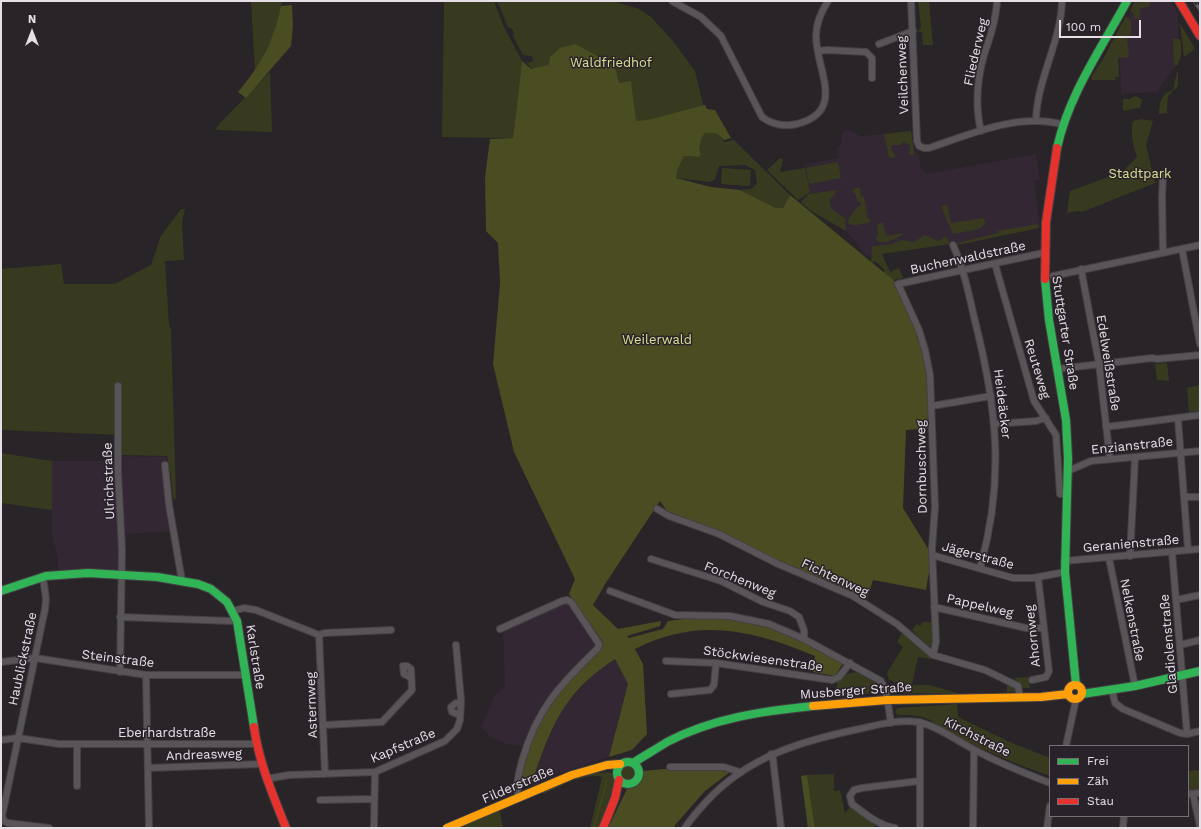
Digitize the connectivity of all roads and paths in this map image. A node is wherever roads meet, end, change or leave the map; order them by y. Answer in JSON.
{"nodes":[{"id":1,"x":672,"y":1,"type":"edge"},
{"id":2,"x":828,"y":1,"type":"edge"},
{"id":3,"x":911,"y":1,"type":"edge"},
{"id":4,"x":997,"y":1,"type":"edge"},
{"id":5,"x":1062,"y":1,"type":"edge"},
{"id":6,"x":1127,"y":1,"type":"edge"},
{"id":7,"x":1179,"y":1,"type":"edge"},
{"id":8,"x":913,"y":31,"type":"junction"},
{"id":9,"x":1200,"y":36,"type":"edge"},
{"id":10,"x":879,"y":44,"type":"dead end"},
{"id":11,"x":818,"y":51,"type":"junction"},
{"id":12,"x":872,"y":78,"type":"dead end"},
{"id":13,"x":1036,"y":120,"type":"junction"},
{"id":14,"x":1064,"y":125,"type":"junction"},
{"id":15,"x":981,"y":131,"type":"junction"},
{"id":16,"x":1163,"y":175,"type":"dead end"},
{"id":17,"x":953,"y":245,"type":"dead end"},
{"id":18,"x":1200,"y":245,"type":"edge"},
{"id":19,"x":1182,"y":249,"type":"junction"},
{"id":20,"x":1043,"y":253,"type":"junction"},
{"id":21,"x":1163,"y":253,"type":"junction"},
{"id":22,"x":995,"y":264,"type":"junction"},
{"id":23,"x":1081,"y":270,"type":"junction"},
{"id":24,"x":963,"y":271,"type":"junction"},
{"id":25,"x":1052,"y":276,"type":"dead end"},
{"id":26,"x":898,"y":284,"type":"joint"},
{"id":27,"x":1200,"y":344,"type":"edge"},
{"id":28,"x":1200,"y":355,"type":"edge"},
{"id":29,"x":1099,"y":364,"type":"junction"},
{"id":30,"x":1058,"y":369,"type":"junction"},
{"id":31,"x":118,"y":386,"type":"dead end"},
{"id":32,"x":991,"y":396,"type":"junction"},
{"id":33,"x":932,"y":406,"type":"junction"},
{"id":34,"x":1200,"y":416,"type":"edge"},
{"id":35,"x":1046,"y":418,"type":"junction"},
{"id":36,"x":1178,"y":419,"type":"junction"},
{"id":37,"x":995,"y":424,"type":"junction"},
{"id":38,"x":1106,"y":427,"type":"junction"},
{"id":39,"x":1200,"y":451,"type":"edge"},
{"id":40,"x":1180,"y":453,"type":"junction"},
{"id":41,"x":1134,"y":458,"type":"junction"},
{"id":42,"x":1110,"y":460,"type":"junction"},
{"id":43,"x":165,"y":465,"type":"dead end"},
{"id":44,"x":1068,"y":471,"type":"junction"},
{"id":45,"x":1067,"y":494,"type":"junction"},
{"id":46,"x":1184,"y":497,"type":"junction"},
{"id":47,"x":1200,"y":497,"type":"edge"},
{"id":48,"x":657,"y":509,"type":"dead end"},
{"id":49,"x":1200,"y":549,"type":"edge"},
{"id":50,"x":1188,"y":550,"type":"junction"},
{"id":51,"x":1172,"y":552,"type":"junction"},
{"id":52,"x":932,"y":555,"type":"junction"},
{"id":53,"x":1130,"y":556,"type":"junction"},
{"id":54,"x":650,"y":558,"type":"dead end"},
{"id":55,"x":1109,"y":558,"type":"junction"},
{"id":56,"x":1064,"y":562,"type":"junction"},
{"id":57,"x":980,"y":568,"type":"junction"},
{"id":58,"x":1064,"y":572,"type":"junction"},
{"id":59,"x":121,"y":575,"type":"junction"},
{"id":60,"x":43,"y":577,"type":"junction"},
{"id":61,"x":1038,"y":577,"type":"junction"},
{"id":62,"x":182,"y":580,"type":"junction"},
{"id":63,"x":1,"y":591,"type":"edge"},
{"id":64,"x":610,"y":591,"type":"dead end"},
{"id":65,"x":1200,"y":595,"type":"edge"},
{"id":66,"x":1176,"y":600,"type":"junction"},
{"id":67,"x":934,"y":607,"type":"junction"},
{"id":68,"x":233,"y":611,"type":"junction"},
{"id":69,"x":120,"y":617,"type":"junction"},
{"id":70,"x":231,"y":621,"type":"dead end"},
{"id":71,"x":1044,"y":628,"type":"junction"},
{"id":72,"x":500,"y":629,"type":"dead end"},
{"id":73,"x":391,"y":630,"type":"dead end"},
{"id":74,"x":319,"y":635,"type":"junction"},
{"id":75,"x":804,"y":638,"type":"junction"},
{"id":76,"x":1200,"y":640,"type":"edge"},
{"id":77,"x":456,"y":645,"type":"dead end"},
{"id":78,"x":1180,"y":645,"type":"junction"},
{"id":79,"x":934,"y":655,"type":"junction"},
{"id":80,"x":35,"y":658,"type":"junction"},
{"id":81,"x":666,"y":661,"type":"dead end"},
{"id":82,"x":1,"y":662,"type":"edge"},
{"id":83,"x":716,"y":663,"type":"junction"},
{"id":84,"x":850,"y":663,"type":"junction"},
{"id":85,"x":1200,"y":671,"type":"edge"},
{"id":86,"x":120,"y":672,"type":"junction"},
{"id":87,"x":246,"y":674,"type":"junction"},
{"id":88,"x":146,"y":675,"type":"junction"},
{"id":89,"x":1183,"y":675,"type":"junction"},
{"id":90,"x":410,"y":677,"type":"dead end"},
{"id":91,"x":1032,"y":680,"type":"dead end"},
{"id":92,"x":1076,"y":685,"type":"junction"},
{"id":93,"x":1135,"y":686,"type":"junction"},
{"id":94,"x":1112,"y":690,"type":"junction"},
{"id":95,"x":671,"y":694,"type":"dead end"},
{"id":96,"x":1068,"y":694,"type":"junction"},
{"id":97,"x":1079,"y":696,"type":"junction"},
{"id":98,"x":1020,"y":697,"type":"junction"},
{"id":99,"x":887,"y":700,"type":"junction"},
{"id":100,"x":461,"y":704,"type":"junction"},
{"id":101,"x":460,"y":715,"type":"junction"},
{"id":102,"x":920,"y":722,"type":"junction"},
{"id":103,"x":891,"y":723,"type":"junction"},
{"id":104,"x":324,"y":725,"type":"junction"},
{"id":105,"x":1200,"y":731,"type":"edge"},
{"id":106,"x":1187,"y":734,"type":"junction"},
{"id":107,"x":18,"y":738,"type":"junction"},
{"id":108,"x":1,"y":740,"type":"edge"},
{"id":109,"x":77,"y":744,"type":"junction"},
{"id":110,"x":147,"y":744,"type":"junction"},
{"id":111,"x":256,"y":744,"type":"junction"},
{"id":112,"x":1066,"y":745,"type":"edge"},
{"id":113,"x":974,"y":750,"type":"junction"},
{"id":114,"x":654,"y":752,"type":"junction"},
{"id":115,"x":771,"y":754,"type":"junction"},
{"id":116,"x":633,"y":763,"type":"junction"},
{"id":117,"x":261,"y":764,"type":"junction"},
{"id":118,"x":620,"y":764,"type":"junction"},
{"id":119,"x":600,"y":767,"type":"junction"},
{"id":120,"x":670,"y":767,"type":"dead end"},
{"id":121,"x":148,"y":768,"type":"junction"},
{"id":122,"x":639,"y":770,"type":"junction"},
{"id":123,"x":374,"y":772,"type":"junction"},
{"id":124,"x":740,"y":772,"type":"junction"},
{"id":125,"x":325,"y":774,"type":"junction"},
{"id":126,"x":266,"y":779,"type":"junction"},
{"id":127,"x":620,"y":779,"type":"junction"},
{"id":128,"x":919,"y":781,"type":"junction"},
{"id":129,"x":1049,"y":783,"type":"edge"},
{"id":130,"x":77,"y":786,"type":"dead end"},
{"id":131,"x":1194,"y":794,"type":"edge"},
{"id":132,"x":519,"y":798,"type":"junction"},
{"id":133,"x":374,"y":799,"type":"junction"},
{"id":134,"x":320,"y":800,"type":"dead end"},
{"id":135,"x":1049,"y":813,"type":"edge"},
{"id":136,"x":1124,"y":817,"type":"edge"},
{"id":137,"x":1200,"y":826,"type":"edge"},
{"id":138,"x":1123,"y":827,"type":"dead end"},
{"id":139,"x":49,"y":828,"type":"edge"},
{"id":140,"x":149,"y":828,"type":"edge"},
{"id":141,"x":286,"y":828,"type":"edge"},
{"id":142,"x":374,"y":828,"type":"edge"},
{"id":143,"x":447,"y":828,"type":"edge"},
{"id":144,"x":603,"y":828,"type":"edge"},
{"id":145,"x":685,"y":828,"type":"edge"},
{"id":146,"x":781,"y":828,"type":"edge"},
{"id":147,"x":895,"y":828,"type":"edge"},
{"id":148,"x":920,"y":828,"type":"edge"},
{"id":149,"x":974,"y":828,"type":"edge"},
{"id":150,"x":1047,"y":828,"type":"edge"}],
"edges":[{"from":1,"to":11,"type":"street"},
{"from":2,"to":11,"type":"street"},
{"from":3,"to":8,"type":"street","name":"Veilchenweg"},
{"from":4,"to":15,"type":"street","name":"Fliederweg"},
{"from":5,"to":13,"type":"street"},
{"from":6,"to":14,"type":"main road","name":"Stuttgarter Straße"},
{"from":7,"to":9,"type":"main road"},
{"from":8,"to":10,"type":"street"},
{"from":8,"to":15,"type":"street","name":"Veilchenweg"},
{"from":11,"to":12,"type":"street"},
{"from":13,"to":14,"type":"street"},
{"from":13,"to":15,"type":"street"},
{"from":14,"to":20,"type":"main road","name":"Stuttgarter Straße"},
{"from":16,"to":21,"type":"street"},
{"from":17,"to":24,"type":"street","name":"Heideäcker"},
{"from":18,"to":19,"type":"street"},
{"from":19,"to":21,"type":"street"},
{"from":19,"to":27,"type":"street"},
{"from":20,"to":22,"type":"street","name":"Buchenwaldstraße"},
{"from":20,"to":30,"type":"main road","name":"Stuttgarter Straße"},
{"from":21,"to":23,"type":"street"},
{"from":22,"to":24,"type":"street","name":"Buchenwaldstraße"},
{"from":22,"to":35,"type":"street","name":"Reuteweg"},
{"from":23,"to":25,"type":"street"},
{"from":23,"to":29,"type":"street","name":"Edelweißstraße"},
{"from":24,"to":26,"type":"street","name":"Buchenwaldstraße"},
{"from":24,"to":32,"type":"street","name":"Heideäcker"},
{"from":26,"to":33,"type":"street","name":"Dornbuschweg"},
{"from":28,"to":29,"type":"street"},
{"from":29,"to":30,"type":"street"},
{"from":29,"to":38,"type":"street","name":"Edelweißstraße"},
{"from":30,"to":44,"type":"main road","name":"Stuttgarter Straße"},
{"from":31,"to":59,"type":"street","name":"Ulrichstraße"},
{"from":32,"to":33,"type":"street"},
{"from":32,"to":37,"type":"street","name":"Heideäcker"},
{"from":33,"to":52,"type":"street","name":"Dornbuschweg"},
{"from":34,"to":36,"type":"street"},
{"from":35,"to":37,"type":"street"},
{"from":35,"to":45,"type":"street","name":"Reuteweg"},
{"from":36,"to":38,"type":"street"},
{"from":36,"to":40,"type":"street"},
{"from":37,"to":57,"type":"street","name":"Heideäcker"},
{"from":38,"to":42,"type":"street","name":"Edelweißstraße"},
{"from":39,"to":40,"type":"street","name":"Enzianstraße"},
{"from":40,"to":41,"type":"street","name":"Enzianstraße"},
{"from":40,"to":46,"type":"street"},
{"from":41,"to":42,"type":"street","name":"Enzianstraße"},
{"from":41,"to":53,"type":"street"},
{"from":42,"to":44,"type":"street","name":"Enzianstraße"},
{"from":43,"to":62,"type":"street"},
{"from":44,"to":45,"type":"main road","name":"Stuttgarter Straße"},
{"from":45,"to":56,"type":"main road","name":"Stuttgarter Straße"},
{"from":46,"to":47,"type":"street"},
{"from":46,"to":50,"type":"street"},
{"from":48,"to":79,"type":"street","name":"Fichtenweg"},
{"from":49,"to":50,"type":"street","name":"Geranienstraße"},
{"from":50,"to":51,"type":"street","name":"Geranienstraße"},
{"from":51,"to":53,"type":"street","name":"Geranienstraße"},
{"from":51,"to":66,"type":"street","name":"Gladiolenstraße"},
{"from":52,"to":57,"type":"street","name":"Jägerstraße"},
{"from":52,"to":67,"type":"street","name":"Dornbuschweg"},
{"from":53,"to":55,"type":"street","name":"Geranienstraße"},
{"from":54,"to":75,"type":"street","name":"Forchenweg"},
{"from":55,"to":56,"type":"street","name":"Geranienstraße"},
{"from":55,"to":93,"type":"street","name":"Nelkenstraße"},
{"from":56,"to":58,"type":"main road","name":"Stuttgarter Straße"},
{"from":57,"to":61,"type":"street","name":"Jägerstraße"},
{"from":58,"to":61,"type":"street","name":"Jägerstraße"},
{"from":58,"to":92,"type":"main road","name":"Stuttgarter Straße"},
{"from":59,"to":60,"type":"main road","name":"Karlstraße"},
{"from":59,"to":62,"type":"main road","name":"Karlstraße"},
{"from":59,"to":69,"type":"street","name":"Ulrichstraße"},
{"from":60,"to":63,"type":"main road","name":"Karlstraße"},
{"from":60,"to":80,"type":"street","name":"Haublickstraße"},
{"from":61,"to":71,"type":"street","name":"Ahornweg"},
{"from":62,"to":68,"type":"main road","name":"Karlstraße"},
{"from":64,"to":75,"type":"street"},
{"from":65,"to":66,"type":"street"},
{"from":66,"to":78,"type":"street","name":"Gladiolenstraße"},
{"from":67,"to":71,"type":"street","name":"Pappelweg"},
{"from":67,"to":79,"type":"street","name":"Dornbuschweg"},
{"from":68,"to":74,"type":"street"},
{"from":68,"to":87,"type":"main road","name":"Karlstraße"},
{"from":69,"to":70,"type":"street"},
{"from":69,"to":86,"type":"street","name":"Ulrichstraße"},
{"from":71,"to":91,"type":"street","name":"Ahornweg"},
{"from":72,"to":132,"type":"street"},
{"from":73,"to":74,"type":"street"},
{"from":74,"to":104,"type":"street","name":"Asternweg"},
{"from":75,"to":84,"type":"street"},
{"from":76,"to":78,"type":"street"},
{"from":77,"to":100,"type":"street","name":"Kapfstraße"},
{"from":78,"to":89,"type":"street","name":"Gladiolenstraße"},
{"from":79,"to":98,"type":"street","name":"Fichtenweg"},
{"from":80,"to":82,"type":"street","name":"Steinstraße"},
{"from":80,"to":86,"type":"street","name":"Steinstraße"},
{"from":80,"to":107,"type":"street","name":"Haublickstraße"},
{"from":81,"to":83,"type":"street","name":"Stöckwiesenstraße"},
{"from":83,"to":84,"type":"street","name":"Stöckwiesenstraße"},
{"from":83,"to":95,"type":"street"},
{"from":84,"to":99,"type":"street"},
{"from":85,"to":89,"type":"main road"},
{"from":86,"to":88,"type":"street","name":"Steinstraße"},
{"from":87,"to":88,"type":"street","name":"Steinstraße"},
{"from":87,"to":111,"type":"main road","name":"Karlstraße"},
{"from":88,"to":110,"type":"street"},
{"from":89,"to":93,"type":"main road"},
{"from":89,"to":106,"type":"street","name":"Gladiolenstraße"},
{"from":90,"to":104,"type":"street"},
{"from":92,"to":96,"type":"main road"},
{"from":92,"to":97,"type":"main road"},
{"from":93,"to":94,"type":"main road"},
{"from":94,"to":97,"type":"main road"},
{"from":94,"to":106,"type":"street"},
{"from":96,"to":97,"type":"main road"},
{"from":96,"to":98,"type":"main road","name":"Musberger Straße"},
{"from":97,"to":112,"type":"street"},
{"from":98,"to":99,"type":"main road","name":"Musberger Straße"},
{"from":99,"to":103,"type":"street"},
{"from":99,"to":114,"type":"main road","name":"Musberger Straße"},
{"from":100,"to":101,"type":"street","name":"Kapfstraße"},
{"from":100,"to":101,"type":"street"},
{"from":101,"to":123,"type":"street","name":"Kapfstraße"},
{"from":102,"to":103,"type":"street","name":"Kirchstraße"},
{"from":102,"to":113,"type":"street","name":"Kirchstraße"},
{"from":102,"to":128,"type":"street"},
{"from":103,"to":115,"type":"street","name":"Kirchstraße"},
{"from":104,"to":125,"type":"street","name":"Asternweg"},
{"from":105,"to":106,"type":"street"},
{"from":107,"to":108,"type":"street","name":"Eberhardstraße"},
{"from":107,"to":109,"type":"street","name":"Eberhardstraße"},
{"from":107,"to":139,"type":"street","name":"Haublickstraße"},
{"from":109,"to":110,"type":"street","name":"Eberhardstraße"},
{"from":109,"to":130,"type":"street"},
{"from":110,"to":111,"type":"street","name":"Eberhardstraße"},
{"from":110,"to":121,"type":"street"},
{"from":111,"to":117,"type":"main road","name":"Karlstraße"},
{"from":113,"to":129,"type":"street","name":"Kirchstraße"},
{"from":113,"to":149,"type":"street"},
{"from":114,"to":116,"type":"main road","name":"Musberger Straße"},
{"from":114,"to":122,"type":"main road","name":"Musberger Straße"},
{"from":115,"to":124,"type":"street","name":"Kirchstraße"},
{"from":115,"to":146,"type":"street"},
{"from":116,"to":118,"type":"main road"},
{"from":116,"to":122,"type":"main road"},
{"from":117,"to":121,"type":"street","name":"Andreasweg"},
{"from":117,"to":126,"type":"main road","name":"Karlstraße"},
{"from":118,"to":119,"type":"main road","name":"Filderstraße"},
{"from":118,"to":127,"type":"main road"},
{"from":119,"to":127,"type":"main road"},
{"from":119,"to":132,"type":"main road","name":"Filderstraße"},
{"from":120,"to":124,"type":"street"},
{"from":121,"to":140,"type":"street"},
{"from":122,"to":127,"type":"main road"},
{"from":123,"to":125,"type":"street","name":"Kapfstraße"},
{"from":123,"to":133,"type":"street"},
{"from":124,"to":145,"type":"street","name":"Kirchstraße"},
{"from":125,"to":126,"type":"street","name":"Kapfstraße"},
{"from":126,"to":141,"type":"main road","name":"Karlstraße"},
{"from":127,"to":144,"type":"main road"},
{"from":128,"to":147,"type":"street"},
{"from":128,"to":148,"type":"street"},
{"from":131,"to":137,"type":"street"},
{"from":132,"to":143,"type":"main road","name":"Filderstraße"},
{"from":133,"to":134,"type":"street"},
{"from":133,"to":142,"type":"street"},
{"from":135,"to":150,"type":"street"},
{"from":136,"to":138,"type":"street"}]}
